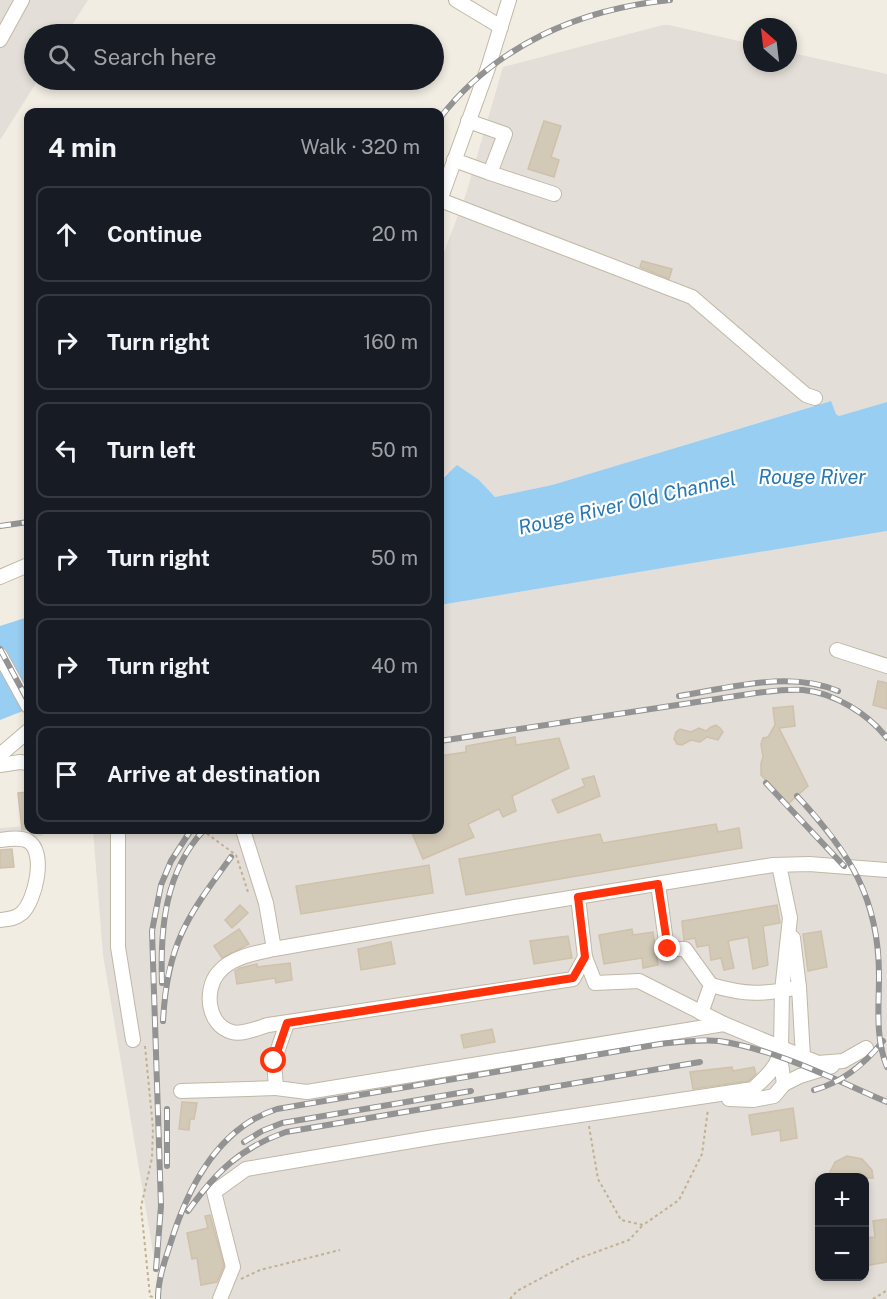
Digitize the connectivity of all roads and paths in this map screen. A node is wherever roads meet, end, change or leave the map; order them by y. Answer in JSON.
{"nodes":[{"id":1,"x":22,"y":0,"type":"edge"},
{"id":2,"x":456,"y":0,"type":"edge"},
{"id":3,"x":509,"y":0,"type":"edge"},
{"id":4,"x":501,"y":27,"type":"junction"},
{"id":5,"x":0,"y":40,"type":"edge"},
{"id":6,"x":468,"y":122,"type":"junction"},
{"id":7,"x":454,"y":160,"type":"junction"},
{"id":8,"x":490,"y":173,"type":"junction"},
{"id":9,"x":444,"y":189,"type":"edge"},
{"id":10,"x":554,"y":194,"type":"dead end"},
{"id":11,"x":444,"y":202,"type":"edge"},
{"id":12,"x":815,"y":398,"type":"dead end"},
{"id":13,"x":24,"y":567,"type":"edge"},
{"id":14,"x":0,"y":577,"type":"edge"},
{"id":15,"x":837,"y":650,"type":"dead end"},
{"id":16,"x":0,"y":655,"type":"edge"},
{"id":17,"x":887,"y":666,"type":"edge"},
{"id":18,"x":24,"y":699,"type":"edge"},
{"id":19,"x":24,"y":734,"type":"edge"},
{"id":20,"x":0,"y":755,"type":"edge"},
{"id":21,"x":24,"y":762,"type":"edge"},
{"id":22,"x":0,"y":765,"type":"edge"},
{"id":23,"x":118,"y":834,"type":"edge"},
{"id":24,"x":207,"y":834,"type":"edge"},
{"id":25,"x":244,"y":834,"type":"edge"},
{"id":26,"x":0,"y":840,"type":"edge"},
{"id":27,"x":779,"y":865,"type":"junction"},
{"id":28,"x":887,"y":870,"type":"edge"},
{"id":29,"x":658,"y":884,"type":"junction"},
{"id":30,"x":249,"y":894,"type":"dead end"},
{"id":31,"x":578,"y":897,"type":"junction"},
{"id":32,"x":790,"y":918,"type":"junction"},
{"id":33,"x":0,"y":920,"type":"edge"},
{"id":34,"x":274,"y":949,"type":"junction"},
{"id":35,"x":585,"y":957,"type":"junction"},
{"id":36,"x":711,"y":985,"type":"junction"},
{"id":37,"x":800,"y":987,"type":"junction"},
{"id":38,"x":782,"y":991,"type":"junction"},
{"id":39,"x":701,"y":1013,"type":"junction"},
{"id":40,"x":287,"y":1023,"type":"junction"},
{"id":41,"x":724,"y":1024,"type":"junction"},
{"id":42,"x":139,"y":1041,"type":"joint"},
{"id":43,"x":866,"y":1047,"type":"dead end"},
{"id":44,"x":780,"y":1052,"type":"junction"},
{"id":45,"x":803,"y":1057,"type":"junction"},
{"id":46,"x":843,"y":1061,"type":"junction"},
{"id":47,"x":783,"y":1084,"type":"junction"},
{"id":48,"x":276,"y":1088,"type":"junction"},
{"id":49,"x":181,"y":1091,"type":"dead end"},
{"id":50,"x":704,"y":1097,"type":"junction"},
{"id":51,"x":587,"y":1114,"type":"junction"},
{"id":52,"x":643,"y":1224,"type":"junction"},
{"id":53,"x":340,"y":1250,"type":"dead end"},
{"id":54,"x":886,"y":1291,"type":"edge"},
{"id":55,"x":223,"y":1293,"type":"edge"},
{"id":56,"x":157,"y":1299,"type":"edge"},
{"id":57,"x":510,"y":1299,"type":"edge"},
{"id":58,"x":873,"y":1299,"type":"edge"}],
"edges":[{"from":1,"to":5,"type":"street"},
{"from":2,"to":4,"type":"street"},
{"from":3,"to":4,"type":"street"},
{"from":4,"to":6,"type":"street"},
{"from":6,"to":7,"type":"street"},
{"from":6,"to":8,"type":"street"},
{"from":7,"to":8,"type":"street"},
{"from":7,"to":9,"type":"street"},
{"from":8,"to":10,"type":"street"},
{"from":11,"to":12,"type":"street"},
{"from":13,"to":14,"type":"street"},
{"from":15,"to":17,"type":"street"},
{"from":16,"to":18,"type":"street"},
{"from":19,"to":20,"type":"street"},
{"from":21,"to":22,"type":"street"},
{"from":23,"to":42,"type":"street"},
{"from":24,"to":30,"type":"path"},
{"from":25,"to":34,"type":"street"},
{"from":26,"to":33,"type":"street"},
{"from":27,"to":28,"type":"street"},
{"from":27,"to":29,"type":"street"},
{"from":27,"to":32,"type":"street"},
{"from":29,"to":31,"type":"street"},
{"from":29,"to":36,"type":"street"},
{"from":31,"to":34,"type":"street"},
{"from":31,"to":35,"type":"street"},
{"from":32,"to":37,"type":"street"},
{"from":32,"to":38,"type":"street"},
{"from":34,"to":40,"type":"street"},
{"from":35,"to":39,"type":"street"},
{"from":35,"to":40,"type":"street"},
{"from":36,"to":38,"type":"street"},
{"from":36,"to":39,"type":"street"},
{"from":37,"to":38,"type":"street"},
{"from":37,"to":45,"type":"street"},
{"from":38,"to":44,"type":"street"},
{"from":39,"to":41,"type":"street"},
{"from":40,"to":48,"type":"street"},
{"from":41,"to":44,"type":"street"},
{"from":41,"to":48,"type":"street"},
{"from":42,"to":56,"type":"path"},
{"from":43,"to":46,"type":"street"},
{"from":44,"to":45,"type":"street"},
{"from":44,"to":47,"type":"street"},
{"from":44,"to":50,"type":"street"},
{"from":45,"to":46,"type":"street"},
{"from":46,"to":47,"type":"street"},
{"from":47,"to":50,"type":"street"},
{"from":48,"to":49,"type":"street"},
{"from":50,"to":51,"type":"street"},
{"from":50,"to":52,"type":"path"},
{"from":51,"to":52,"type":"path"},
{"from":51,"to":55,"type":"street"},
{"from":52,"to":57,"type":"path"},
{"from":53,"to":55,"type":"path"},
{"from":54,"to":58,"type":"path"}]}
